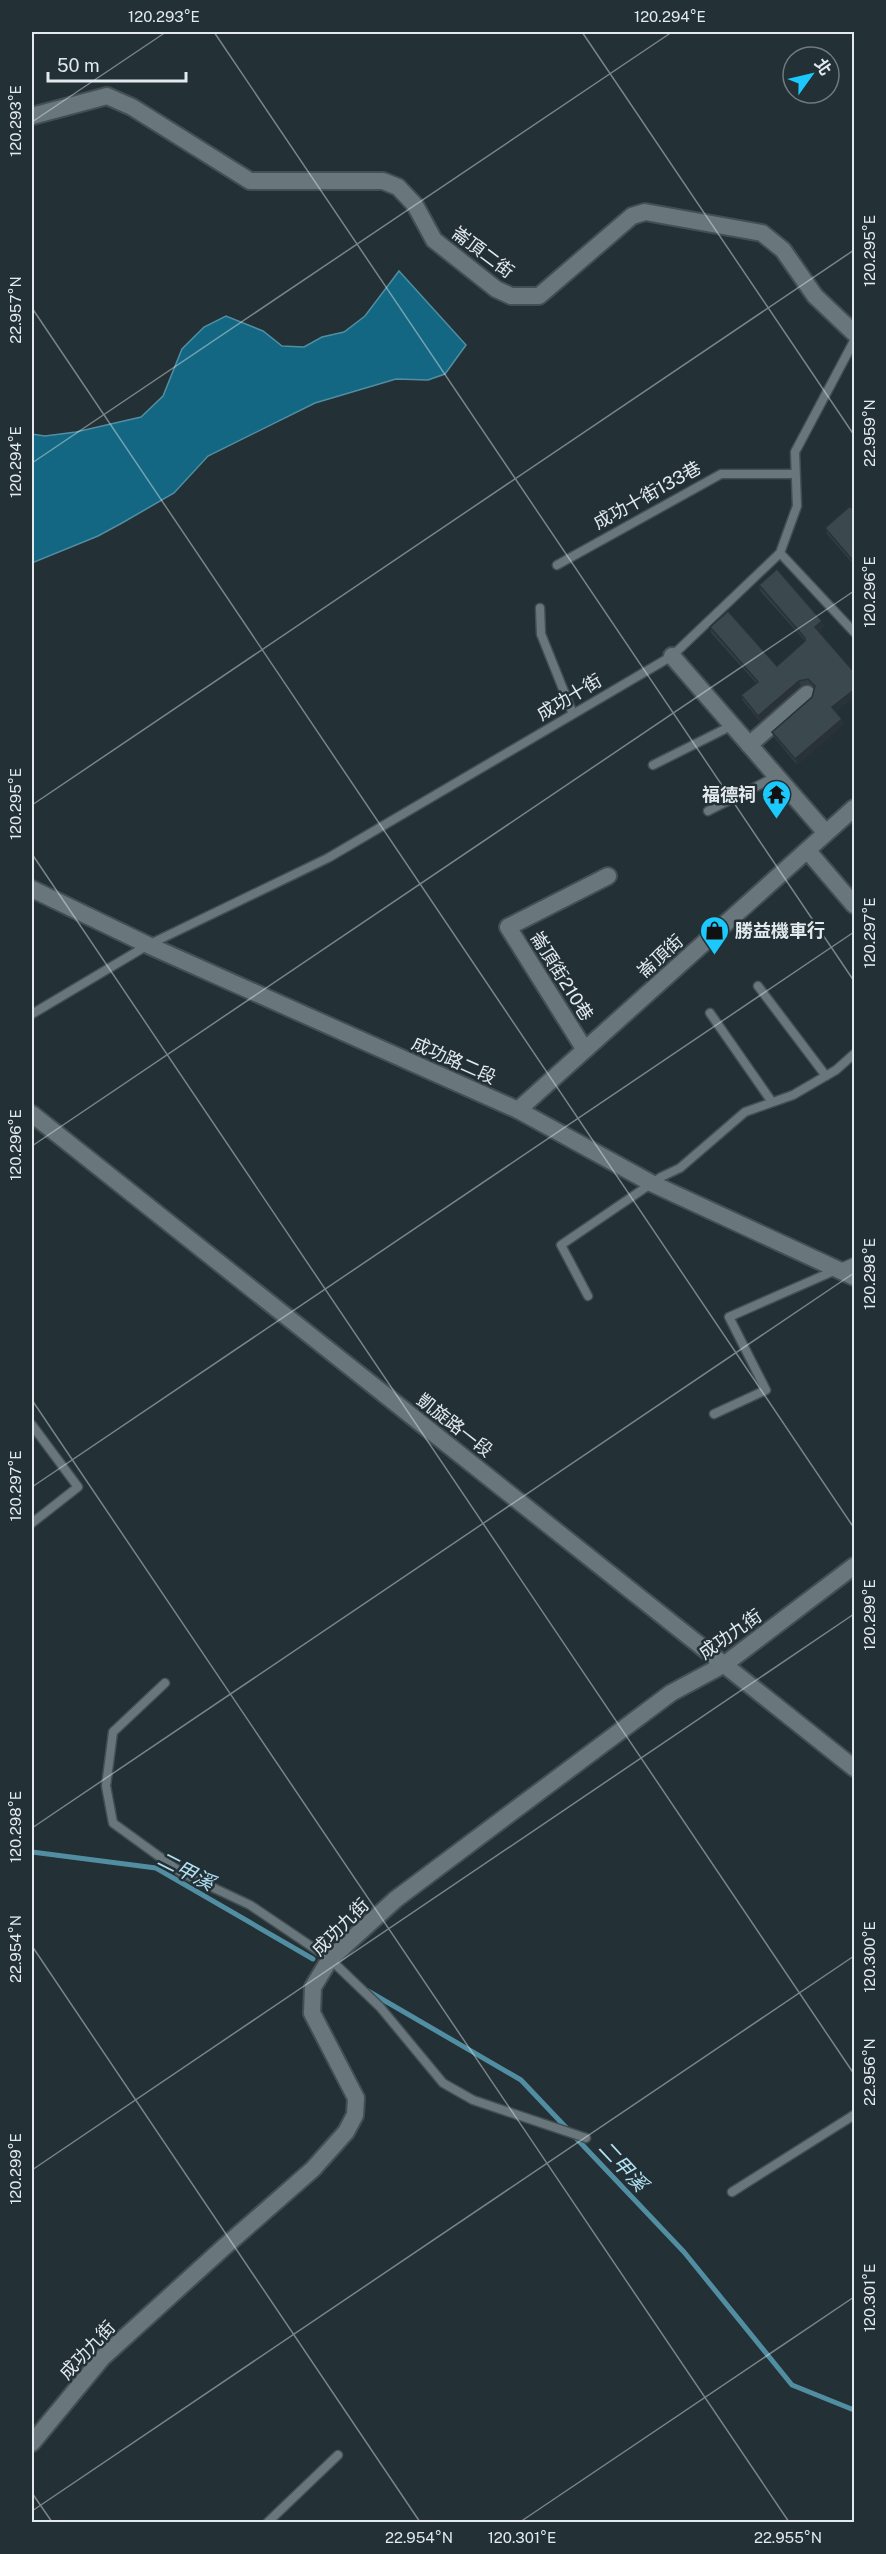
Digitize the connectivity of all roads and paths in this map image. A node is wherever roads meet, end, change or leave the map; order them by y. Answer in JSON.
{"nodes":[{"id":1,"x":32,"y":116,"type":"edge"},
{"id":2,"x":855,"y":333,"type":"edge"},
{"id":3,"x":855,"y":341,"type":"edge"},
{"id":4,"x":795,"y":474,"type":"junction"},
{"id":5,"x":780,"y":553,"type":"junction"},
{"id":6,"x":557,"y":565,"type":"dead end"},
{"id":7,"x":540,"y":608,"type":"dead end"},
{"id":8,"x":855,"y":632,"type":"edge"},
{"id":9,"x":672,"y":656,"type":"junction"},
{"id":10,"x":807,"y":694,"type":"dead end"},
{"id":11,"x":573,"y":714,"type":"junction"},
{"id":12,"x":733,"y":725,"type":"junction"},
{"id":13,"x":750,"y":745,"type":"junction"},
{"id":14,"x":653,"y":765,"type":"dead end"},
{"id":15,"x":777,"y":776,"type":"junction"},
{"id":16,"x":855,"y":807,"type":"edge"},
{"id":17,"x":708,"y":811,"type":"dead end"},
{"id":18,"x":826,"y":833,"type":"junction"},
{"id":19,"x":807,"y":850,"type":"junction"},
{"id":20,"x":608,"y":876,"type":"dead end"},
{"id":21,"x":32,"y":889,"type":"edge"},
{"id":22,"x":855,"y":905,"type":"edge"},
{"id":23,"x":148,"y":945,"type":"junction"},
{"id":24,"x":758,"y":986,"type":"dead end"},
{"id":25,"x":710,"y":1013,"type":"dead end"},
{"id":26,"x":32,"y":1014,"type":"edge"},
{"id":27,"x":585,"y":1050,"type":"junction"},
{"id":28,"x":855,"y":1054,"type":"edge"},
{"id":29,"x":826,"y":1076,"type":"junction"},
{"id":30,"x":772,"y":1102,"type":"junction"},
{"id":31,"x":518,"y":1110,"type":"junction"},
{"id":32,"x":32,"y":1114,"type":"edge"},
{"id":33,"x":651,"y":1183,"type":"junction"},
{"id":34,"x":855,"y":1262,"type":"edge"},
{"id":35,"x":836,"y":1268,"type":"junction"},
{"id":36,"x":855,"y":1277,"type":"edge"},
{"id":37,"x":588,"y":1296,"type":"dead end"},
{"id":38,"x":714,"y":1414,"type":"dead end"},
{"id":39,"x":33,"y":1430,"type":"edge"},
{"id":40,"x":32,"y":1523,"type":"edge"},
{"id":41,"x":855,"y":1566,"type":"edge"},
{"id":42,"x":725,"y":1664,"type":"junction"},
{"id":43,"x":165,"y":1683,"type":"dead end"},
{"id":44,"x":855,"y":1767,"type":"edge"},
{"id":45,"x":330,"y":1959,"type":"junction"},
{"id":46,"x":855,"y":2115,"type":"edge"},
{"id":47,"x":586,"y":2138,"type":"dead end"},
{"id":48,"x":732,"y":2192,"type":"dead end"},
{"id":49,"x":32,"y":2443,"type":"edge"},
{"id":50,"x":338,"y":2455,"type":"dead end"},
{"id":51,"x":268,"y":2523,"type":"edge"}],
"edges":[{"from":1,"to":2,"type":"street","name":"崙頂二街"},
{"from":3,"to":4,"type":"lane","name":"成功十街"},
{"from":4,"to":5,"type":"lane","name":"成功十街"},
{"from":4,"to":6,"type":"lane","name":"成功十街133巷"},
{"from":5,"to":8,"type":"lane"},
{"from":5,"to":9,"type":"lane","name":"成功十街"},
{"from":7,"to":11,"type":"lane"},
{"from":9,"to":11,"type":"lane","name":"成功十街"},
{"from":9,"to":12,"type":"street"},
{"from":10,"to":13,"type":"street"},
{"from":11,"to":23,"type":"lane","name":"成功十街"},
{"from":12,"to":13,"type":"street"},
{"from":12,"to":14,"type":"lane"},
{"from":13,"to":15,"type":"street"},
{"from":15,"to":17,"type":"lane"},
{"from":15,"to":18,"type":"street"},
{"from":16,"to":18,"type":"street","name":"崙頂街"},
{"from":18,"to":19,"type":"street","name":"崙頂街"},
{"from":19,"to":22,"type":"street"},
{"from":19,"to":27,"type":"street","name":"崙頂街"},
{"from":20,"to":27,"type":"street","name":"崙頂街210巷"},
{"from":21,"to":23,"type":"street","name":"成功路二段"},
{"from":23,"to":26,"type":"lane","name":"成功十街"},
{"from":23,"to":31,"type":"street","name":"成功路二段"},
{"from":24,"to":29,"type":"lane"},
{"from":25,"to":30,"type":"lane"},
{"from":27,"to":31,"type":"street","name":"崙頂街"},
{"from":28,"to":29,"type":"lane"},
{"from":29,"to":30,"type":"lane"},
{"from":30,"to":33,"type":"lane"},
{"from":31,"to":33,"type":"street","name":"成功路二段"},
{"from":32,"to":42,"type":"street","name":"凱旋路一段"},
{"from":33,"to":35,"type":"street","name":"成功路二段"},
{"from":33,"to":37,"type":"lane"},
{"from":34,"to":35,"type":"lane"},
{"from":35,"to":36,"type":"street","name":"成功路二段"},
{"from":35,"to":38,"type":"lane"},
{"from":39,"to":40,"type":"lane"},
{"from":41,"to":42,"type":"street","name":"成功九街"},
{"from":42,"to":44,"type":"street","name":"凱旋路一段"},
{"from":42,"to":45,"type":"street","name":"成功九街"},
{"from":43,"to":45,"type":"lane"},
{"from":45,"to":47,"type":"lane"},
{"from":45,"to":49,"type":"street","name":"成功九街"},
{"from":46,"to":48,"type":"lane"},
{"from":50,"to":51,"type":"lane"}]}
